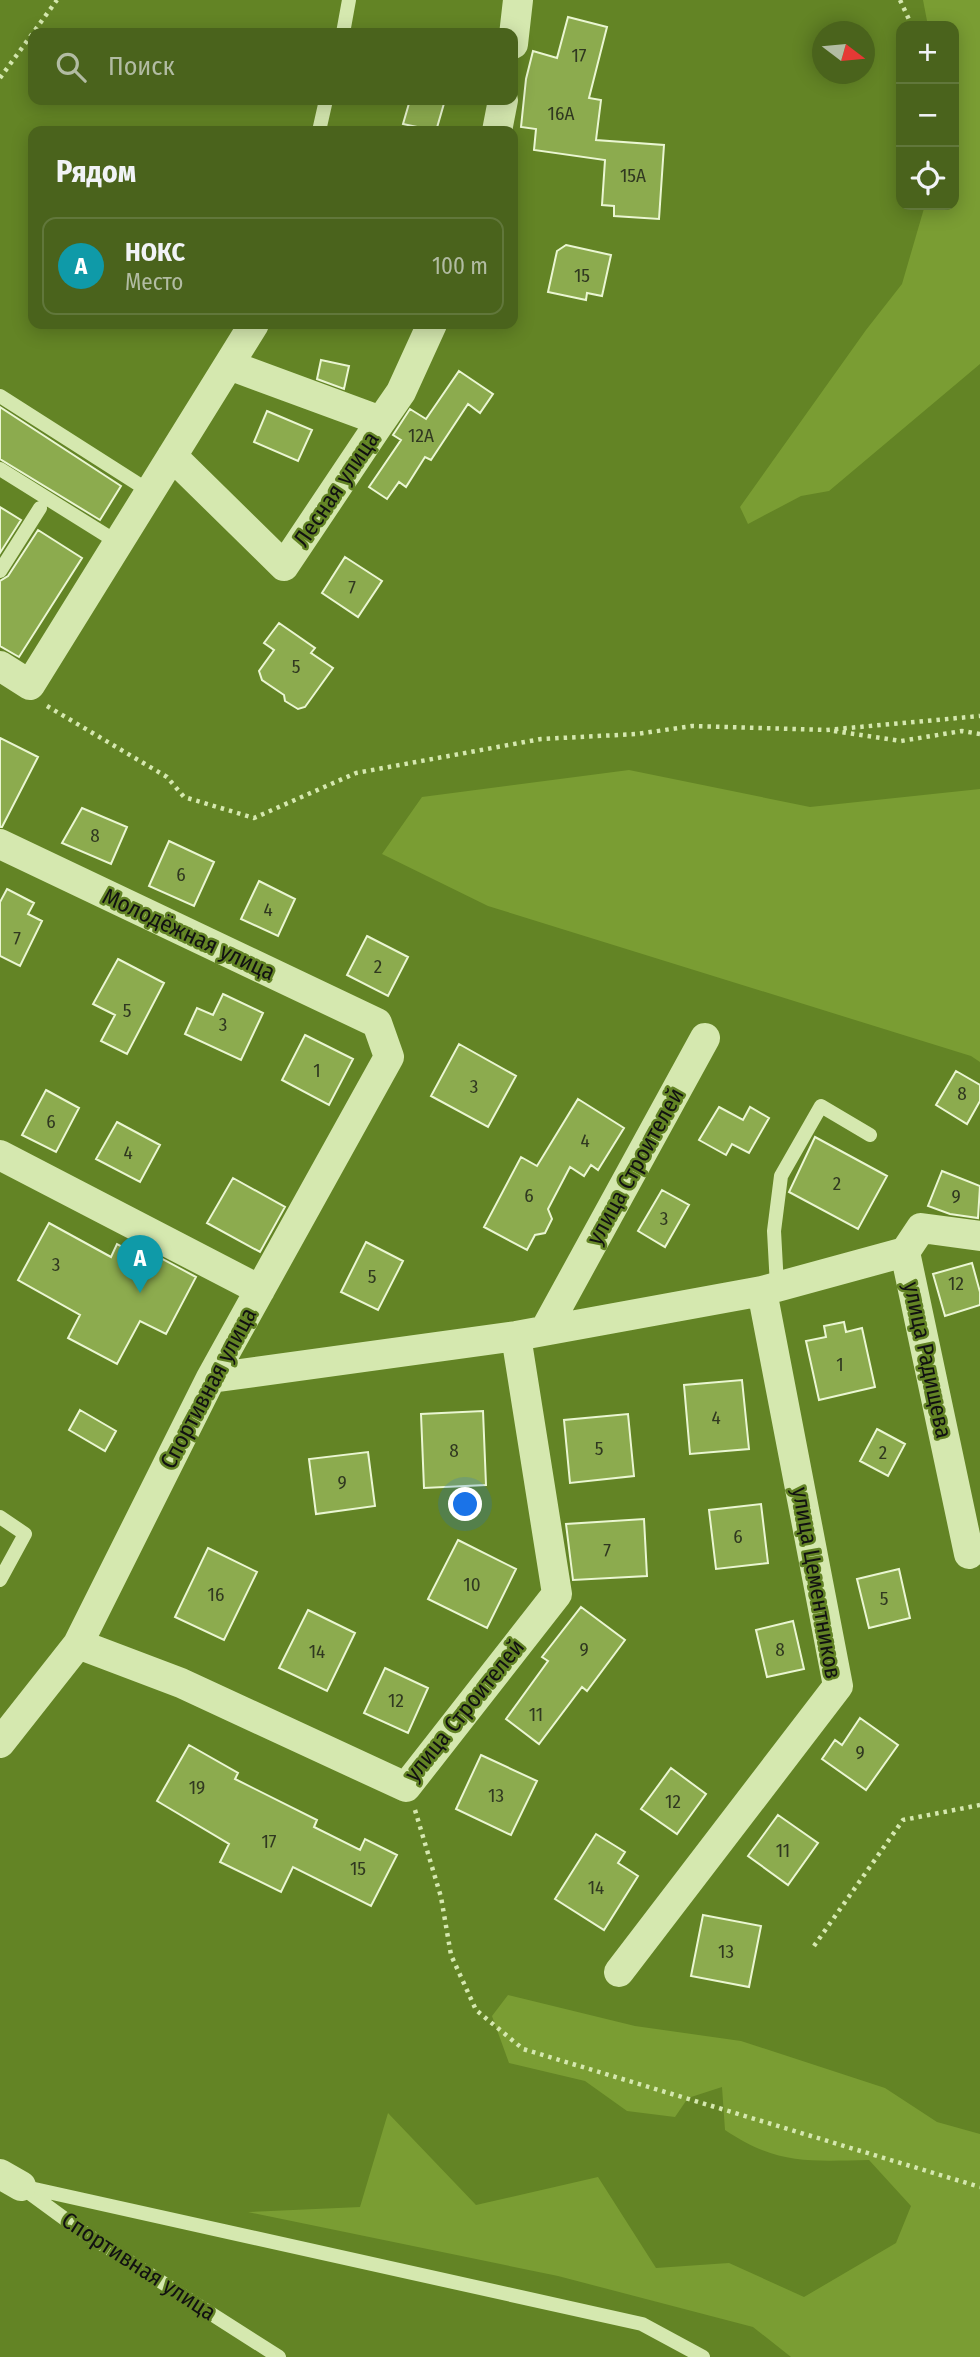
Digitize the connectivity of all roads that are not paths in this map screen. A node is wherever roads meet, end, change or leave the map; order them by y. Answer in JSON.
{"nodes":[{"id":1,"x":349,"y":0,"type":"edge"},
{"id":2,"x":518,"y":0,"type":"edge"},
{"id":3,"x":345,"y":28,"type":"edge"},
{"id":4,"x":515,"y":28,"type":"edge"},
{"id":5,"x":325,"y":105,"type":"edge"},
{"id":6,"x":502,"y":105,"type":"edge"},
{"id":7,"x":320,"y":126,"type":"edge"},
{"id":8,"x":498,"y":126,"type":"edge"},
{"id":9,"x":251,"y":329,"type":"edge"},
{"id":10,"x":430,"y":329,"type":"edge"},
{"id":11,"x":229,"y":365,"type":"junction"},
{"id":12,"x":0,"y":396,"type":"edge"},
{"id":13,"x":381,"y":421,"type":"junction"},
{"id":14,"x":172,"y":456,"type":"junction"},
{"id":15,"x":0,"y":469,"type":"edge"},
{"id":16,"x":149,"y":491,"type":"junction"},
{"id":17,"x":40,"y":508,"type":"dead end"},
{"id":18,"x":117,"y":542,"type":"junction"},
{"id":19,"x":0,"y":571,"type":"edge"},
{"id":20,"x":0,"y":666,"type":"edge"},
{"id":21,"x":0,"y":844,"type":"edge"},
{"id":22,"x":377,"y":1023,"type":"joint"},
{"id":23,"x":705,"y":1038,"type":"dead end"},
{"id":24,"x":870,"y":1135,"type":"dead end"},
{"id":25,"x":0,"y":1155,"type":"edge"},
{"id":26,"x":980,"y":1236,"type":"edge"},
{"id":27,"x":905,"y":1252,"type":"junction"},
{"id":28,"x":770,"y":1289,"type":"junction"},
{"id":29,"x":260,"y":1290,"type":"junction"},
{"id":30,"x":531,"y":1333,"type":"junction"},
{"id":31,"x":211,"y":1378,"type":"junction"},
{"id":32,"x":0,"y":1517,"type":"edge"},
{"id":33,"x":969,"y":1554,"type":"dead end"},
{"id":34,"x":0,"y":1580,"type":"edge"},
{"id":35,"x":78,"y":1644,"type":"junction"},
{"id":36,"x":0,"y":1743,"type":"edge"},
{"id":37,"x":619,"y":1972,"type":"dead end"},
{"id":38,"x":10,"y":2180,"type":"edge"},
{"id":39,"x":279,"y":2357,"type":"edge"},
{"id":40,"x":703,"y":2357,"type":"edge"}],
"edges":[{"from":1,"to":3,"type":"lane"},
{"from":2,"to":4,"type":"street"},
{"from":5,"to":7,"type":"lane"},
{"from":6,"to":8,"type":"street"},
{"from":9,"to":11,"type":"street"},
{"from":10,"to":13,"type":"street","name":"Лесная улица"},
{"from":11,"to":13,"type":"street","name":"Лесная улица"},
{"from":11,"to":14,"type":"street"},
{"from":12,"to":16,"type":"lane"},
{"from":13,"to":14,"type":"street","name":"Лесная улица"},
{"from":14,"to":16,"type":"street"},
{"from":15,"to":18,"type":"lane"},
{"from":16,"to":18,"type":"street"},
{"from":17,"to":19,"type":"lane"},
{"from":18,"to":20,"type":"street"},
{"from":21,"to":22,"type":"street","name":"Молодёжная улица"},
{"from":22,"to":29,"type":"street","name":"Спортивная улица"},
{"from":23,"to":30,"type":"street","name":"улица Строителей"},
{"from":24,"to":28,"type":"lane"},
{"from":25,"to":29,"type":"street"},
{"from":26,"to":27,"type":"street","name":"улица Радищева"},
{"from":27,"to":28,"type":"street"},
{"from":27,"to":33,"type":"street","name":"улица Радищева"},
{"from":28,"to":30,"type":"street"},
{"from":28,"to":37,"type":"street","name":"улица Цементников"},
{"from":29,"to":31,"type":"street","name":"Спортивная улица"},
{"from":30,"to":31,"type":"street"},
{"from":30,"to":35,"type":"street","name":"улица Строителей"},
{"from":31,"to":35,"type":"street","name":"Спортивная улица"},
{"from":32,"to":34,"type":"lane"},
{"from":35,"to":36,"type":"street","name":"Спортивная улица"},
{"from":38,"to":39,"type":"lane","name":"Спортивная улица"},
{"from":38,"to":40,"type":"lane"}]}
